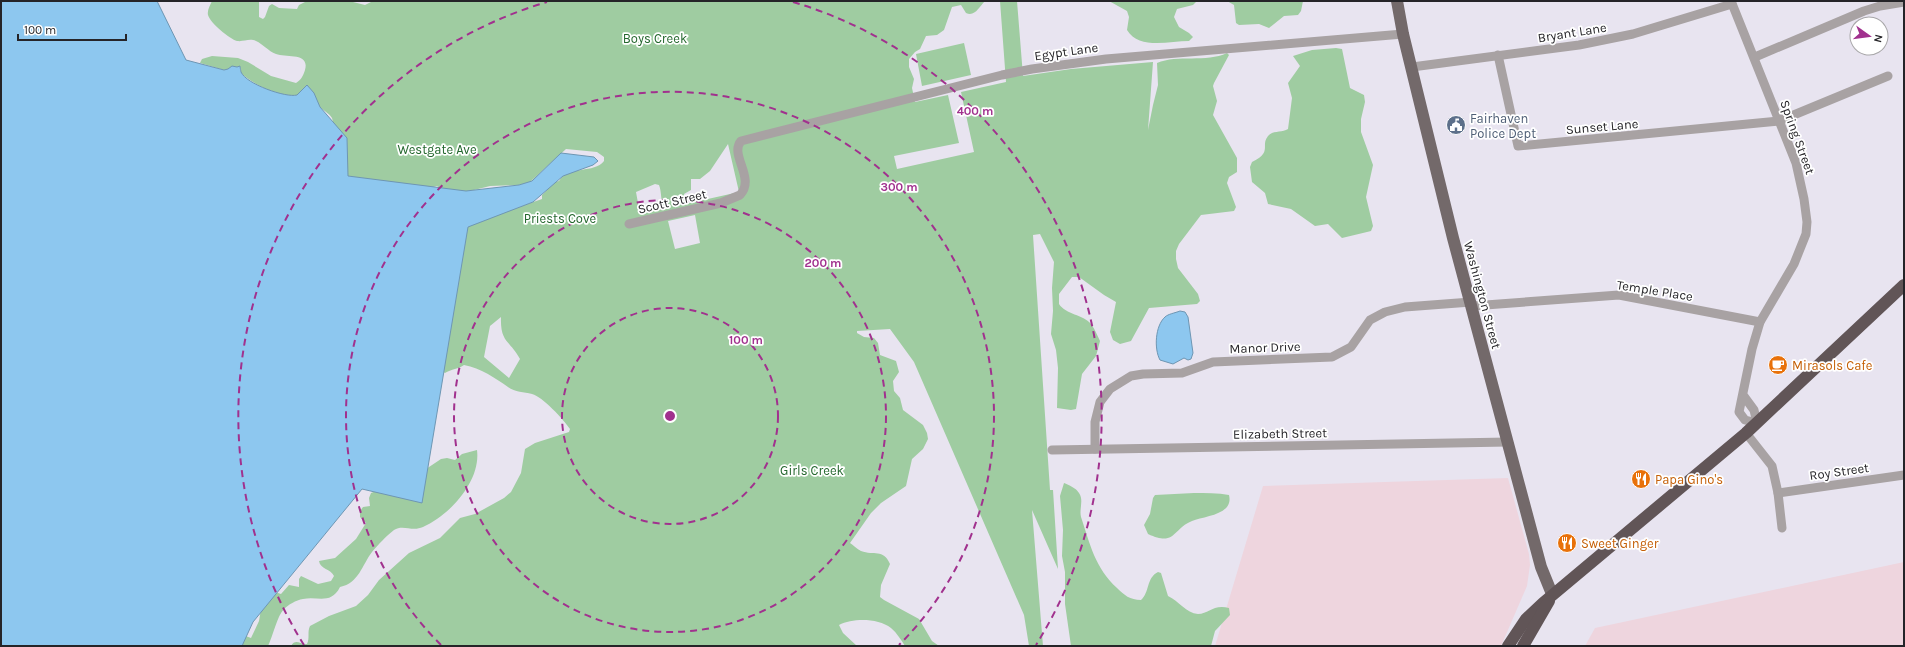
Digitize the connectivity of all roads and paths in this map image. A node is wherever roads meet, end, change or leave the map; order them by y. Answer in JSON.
{"nodes":[{"id":1,"x":1397,"y":1,"type":"edge"},
{"id":2,"x":1731,"y":2,"type":"edge"},
{"id":3,"x":1904,"y":2,"type":"edge"},
{"id":4,"x":1403,"y":34,"type":"junction"},
{"id":5,"x":1498,"y":55,"type":"junction"},
{"id":6,"x":1754,"y":57,"type":"junction"},
{"id":7,"x":1412,"y":67,"type":"junction"},
{"id":8,"x":1888,"y":76,"type":"dead end"},
{"id":9,"x":1780,"y":121,"type":"junction"},
{"id":10,"x":741,"y":141,"type":"joint"},
{"id":11,"x":629,"y":224,"type":"dead end"},
{"id":12,"x":1904,"y":285,"type":"edge"},
{"id":13,"x":1472,"y":304,"type":"junction"},
{"id":14,"x":1760,"y":322,"type":"junction"},
{"id":15,"x":1743,"y":395,"type":"junction"},
{"id":16,"x":1757,"y":423,"type":"junction"},
{"id":17,"x":1746,"y":433,"type":"junction"},
{"id":18,"x":1508,"y":442,"type":"junction"},
{"id":19,"x":1095,"y":449,"type":"junction"},
{"id":20,"x":1052,"y":450,"type":"dead end"},
{"id":21,"x":1904,"y":475,"type":"edge"},
{"id":22,"x":1778,"y":493,"type":"junction"},
{"id":23,"x":1782,"y":528,"type":"dead end"},
{"id":24,"x":1552,"y":594,"type":"junction"},
{"id":25,"x":1508,"y":646,"type":"edge"},
{"id":26,"x":1523,"y":646,"type":"edge"}],
"edges":[{"from":1,"to":4,"type":"main road","name":"Washington Street"},
{"from":2,"to":5,"type":"street","name":"Bryant Lane"},
{"from":2,"to":6,"type":"street","name":"Spring Street"},
{"from":3,"to":6,"type":"street"},
{"from":4,"to":7,"type":"main road","name":"Washington Street"},
{"from":4,"to":10,"type":"street","name":"Egypt Lane"},
{"from":5,"to":7,"type":"street","name":"Bryant Lane"},
{"from":5,"to":9,"type":"street","name":"Sunset Lane"},
{"from":6,"to":9,"type":"street","name":"Spring Street"},
{"from":7,"to":13,"type":"main road","name":"Washington Street"},
{"from":8,"to":9,"type":"street"},
{"from":9,"to":14,"type":"street","name":"Spring Street"},
{"from":10,"to":11,"type":"street","name":"Scott Street"},
{"from":12,"to":16,"type":"highway"},
{"from":13,"to":14,"type":"street","name":"Temple Place"},
{"from":13,"to":18,"type":"main road","name":"Washington Street"},
{"from":13,"to":19,"type":"street","name":"Manor Drive"},
{"from":14,"to":15,"type":"street","name":"Spring Street"},
{"from":15,"to":16,"type":"street"},
{"from":15,"to":16,"type":"street","name":"Spring Street"},
{"from":16,"to":17,"type":"highway"},
{"from":17,"to":22,"type":"street"},
{"from":17,"to":24,"type":"highway"},
{"from":18,"to":19,"type":"street","name":"Elizabeth Street"},
{"from":18,"to":24,"type":"main road","name":"Washington Street"},
{"from":19,"to":20,"type":"street","name":"Elizabeth Street"},
{"from":21,"to":22,"type":"street","name":"Roy Street"},
{"from":22,"to":23,"type":"street"},
{"from":24,"to":25,"type":"highway"},
{"from":24,"to":26,"type":"highway"}]}
